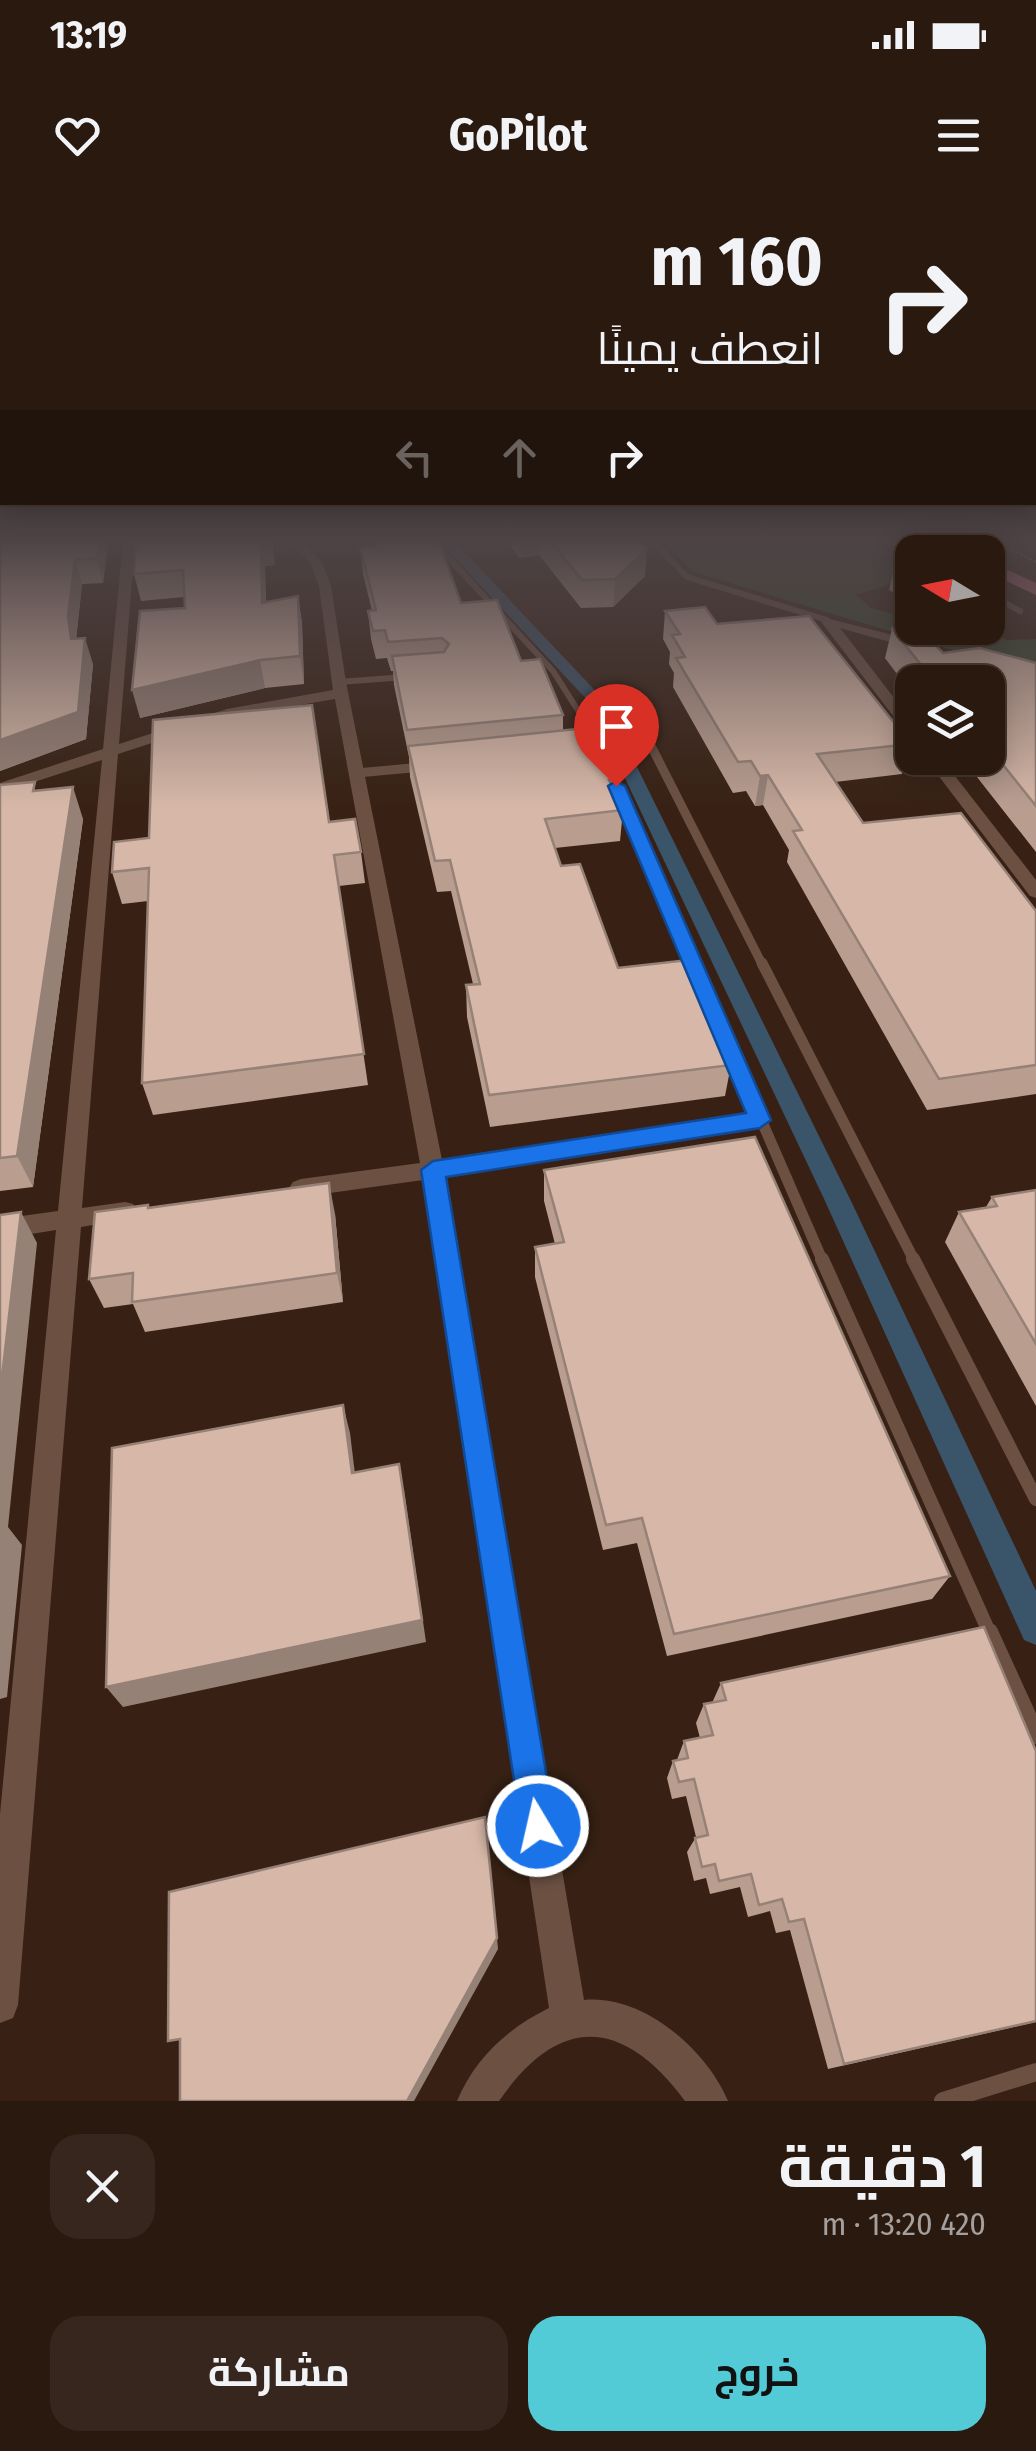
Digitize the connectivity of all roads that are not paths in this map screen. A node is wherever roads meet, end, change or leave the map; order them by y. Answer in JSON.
{"nodes":[{"id":1,"x":122,"y":631,"type":"edge"},
{"id":2,"x":332,"y":631,"type":"edge"},
{"id":3,"x":516,"y":631,"type":"edge"},
{"id":4,"x":836,"y":631,"type":"edge"},
{"id":5,"x":864,"y":631,"type":"edge"},
{"id":6,"x":922,"y":648,"type":"edge"},
{"id":7,"x":409,"y":677,"type":"edge"},
{"id":8,"x":341,"y":687,"type":"junction"},
{"id":9,"x":629,"y":704,"type":"dead end"},
{"id":10,"x":895,"y":709,"type":"edge"},
{"id":11,"x":112,"y":750,"type":"junction"},
{"id":12,"x":602,"y":754,"type":"edge"},
{"id":13,"x":431,"y":766,"type":"edge"},
{"id":14,"x":610,"y":772,"type":"edge"},
{"id":15,"x":357,"y":774,"type":"junction"},
{"id":16,"x":946,"y":775,"type":"edge"},
{"id":17,"x":0,"y":788,"type":"edge"},
{"id":18,"x":1036,"y":892,"type":"edge"},
{"id":19,"x":760,"y":1120,"type":"junction"},
{"id":20,"x":433,"y":1170,"type":"junction"},
{"id":21,"x":280,"y":1190,"type":"edge"},
{"id":22,"x":146,"y":1208,"type":"edge"},
{"id":23,"x":70,"y":1219,"type":"junction"},
{"id":24,"x":0,"y":1229,"type":"edge"},
{"id":25,"x":1036,"y":1499,"type":"edge"},
{"id":26,"x":1036,"y":1735,"type":"edge"},
{"id":27,"x":0,"y":2005,"type":"edge"},
{"id":28,"x":568,"y":2019,"type":"junction"},
{"id":29,"x":1036,"y":2072,"type":"edge"},
{"id":30,"x":476,"y":2101,"type":"edge"},
{"id":31,"x":708,"y":2101,"type":"edge"},
{"id":32,"x":942,"y":2101,"type":"edge"}],
"edges":[{"from":1,"to":11,"type":"street"},
{"from":2,"to":8,"type":"street"},
{"from":3,"to":12,"type":"lane"},
{"from":4,"to":10,"type":"street"},
{"from":5,"to":6,"type":"street"},
{"from":7,"to":8,"type":"lane"},
{"from":8,"to":11,"type":"street"},
{"from":8,"to":15,"type":"street"},
{"from":9,"to":25,"type":"lane"},
{"from":11,"to":17,"type":"street"},
{"from":11,"to":23,"type":"street"},
{"from":13,"to":15,"type":"lane"},
{"from":14,"to":19,"type":"lane"},
{"from":15,"to":20,"type":"street"},
{"from":16,"to":18,"type":"street"},
{"from":19,"to":20,"type":"lane"},
{"from":19,"to":26,"type":"lane"},
{"from":20,"to":21,"type":"street"},
{"from":20,"to":28,"type":"street"},
{"from":22,"to":23,"type":"street"},
{"from":23,"to":24,"type":"street"},
{"from":23,"to":27,"type":"street"},
{"from":28,"to":30,"type":"street"},
{"from":28,"to":31,"type":"street"},
{"from":29,"to":32,"type":"lane"}]}
